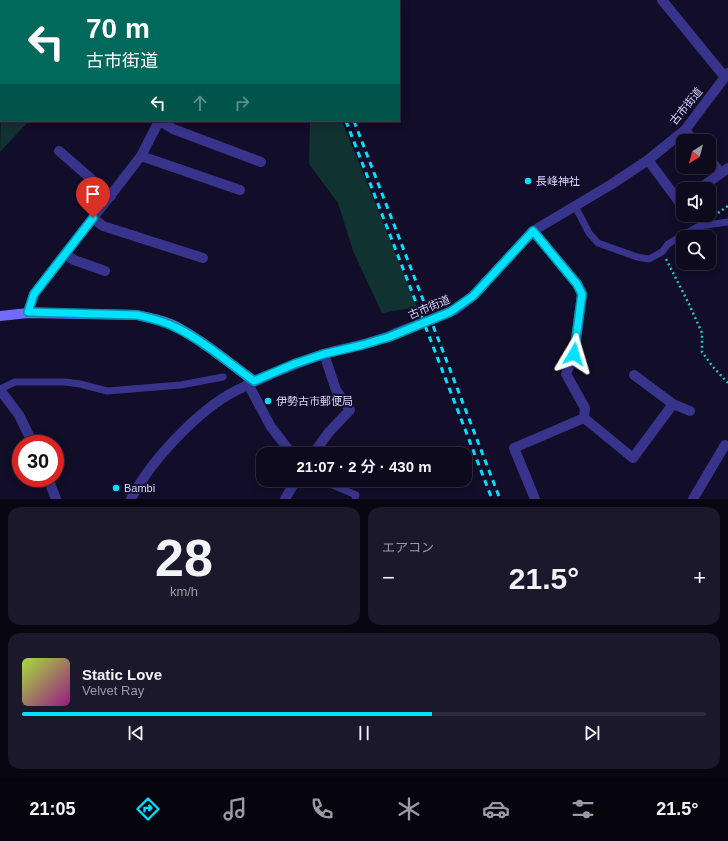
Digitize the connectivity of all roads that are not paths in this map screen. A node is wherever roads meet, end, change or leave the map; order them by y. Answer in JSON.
{"nodes":[{"id":1,"x":662,"y":0,"type":"edge"},
{"id":2,"x":726,"y":75,"type":"edge"},
{"id":3,"x":159,"y":122,"type":"edge"},
{"id":4,"x":162,"y":122,"type":"edge"},
{"id":5,"x":685,"y":130,"type":"junction"},
{"id":6,"x":688,"y":134,"type":"edge"},
{"id":7,"x":59,"y":152,"type":"dead end"},
{"id":8,"x":141,"y":156,"type":"junction"},
{"id":9,"x":648,"y":160,"type":"junction"},
{"id":10,"x":261,"y":162,"type":"dead end"},
{"id":11,"x":716,"y":165,"type":"edge"},
{"id":12,"x":724,"y":171,"type":"edge"},
{"id":13,"x":709,"y":182,"type":"edge"},
{"id":14,"x":240,"y":190,"type":"dead end"},
{"id":15,"x":111,"y":196,"type":"junction"},
{"id":16,"x":676,"y":198,"type":"edge"},
{"id":17,"x":575,"y":206,"type":"junction"},
{"id":18,"x":93,"y":218,"type":"junction"},
{"id":19,"x":728,"y":222,"type":"edge"},
{"id":20,"x":533,"y":231,"type":"junction"},
{"id":21,"x":65,"y":254,"type":"junction"},
{"id":22,"x":203,"y":258,"type":"dead end"},
{"id":23,"x":105,"y":271,"type":"dead end"},
{"id":24,"x":28,"y":312,"type":"junction"},
{"id":25,"x":0,"y":316,"type":"edge"},
{"id":26,"x":324,"y":354,"type":"junction"},
{"id":27,"x":634,"y":375,"type":"dead end"},
{"id":28,"x":223,"y":377,"type":"dead end"},
{"id":29,"x":251,"y":383,"type":"junction"},
{"id":30,"x":0,"y":390,"type":"edge"},
{"id":31,"x":673,"y":404,"type":"junction"},
{"id":32,"x":690,"y":411,"type":"dead end"},
{"id":33,"x":584,"y":418,"type":"junction"},
{"id":34,"x":29,"y":435,"type":"edge"},
{"id":35,"x":725,"y":445,"type":"dead end"},
{"id":36,"x":287,"y":447,"type":"edge"},
{"id":37,"x":318,"y":447,"type":"edge"},
{"id":38,"x":51,"y":487,"type":"edge"},
{"id":39,"x":292,"y":487,"type":"edge"},
{"id":40,"x":337,"y":487,"type":"edge"},
{"id":41,"x":56,"y":499,"type":"edge"},
{"id":42,"x":131,"y":499,"type":"edge"},
{"id":43,"x":285,"y":499,"type":"edge"},
{"id":44,"x":355,"y":499,"type":"edge"},
{"id":45,"x":535,"y":499,"type":"edge"},
{"id":46,"x":693,"y":499,"type":"edge"}],
"edges":[{"from":1,"to":2,"type":"street"},
{"from":2,"to":5,"type":"street","name":"古市街道"},
{"from":3,"to":8,"type":"street"},
{"from":4,"to":10,"type":"street"},
{"from":5,"to":6,"type":"street"},
{"from":5,"to":9,"type":"street","name":"古市街道"},
{"from":7,"to":15,"type":"street"},
{"from":8,"to":14,"type":"street"},
{"from":8,"to":15,"type":"street"},
{"from":9,"to":16,"type":"street"},
{"from":9,"to":17,"type":"street","name":"古市街道"},
{"from":11,"to":12,"type":"street"},
{"from":12,"to":13,"type":"street"},
{"from":15,"to":18,"type":"street"},
{"from":17,"to":19,"type":"lane"},
{"from":17,"to":20,"type":"street","name":"古市街道"},
{"from":18,"to":21,"type":"street"},
{"from":18,"to":22,"type":"street"},
{"from":20,"to":26,"type":"street","name":"古市街道","bridge":true},
{"from":20,"to":33,"type":"street"},
{"from":21,"to":23,"type":"street"},
{"from":21,"to":24,"type":"street"},
{"from":24,"to":25,"type":"street"},
{"from":24,"to":29,"type":"street"},
{"from":26,"to":29,"type":"street","name":"古市街道"},
{"from":26,"to":37,"type":"street"},
{"from":27,"to":31,"type":"street"},
{"from":28,"to":30,"type":"lane"},
{"from":29,"to":36,"type":"street"},
{"from":29,"to":42,"type":"street","name":"古市街道"},
{"from":30,"to":34,"type":"street"},
{"from":31,"to":32,"type":"street"},
{"from":31,"to":33,"type":"street"},
{"from":33,"to":45,"type":"street"},
{"from":35,"to":46,"type":"street"},
{"from":38,"to":41,"type":"street"},
{"from":39,"to":43,"type":"street"},
{"from":40,"to":44,"type":"lane"}]}
